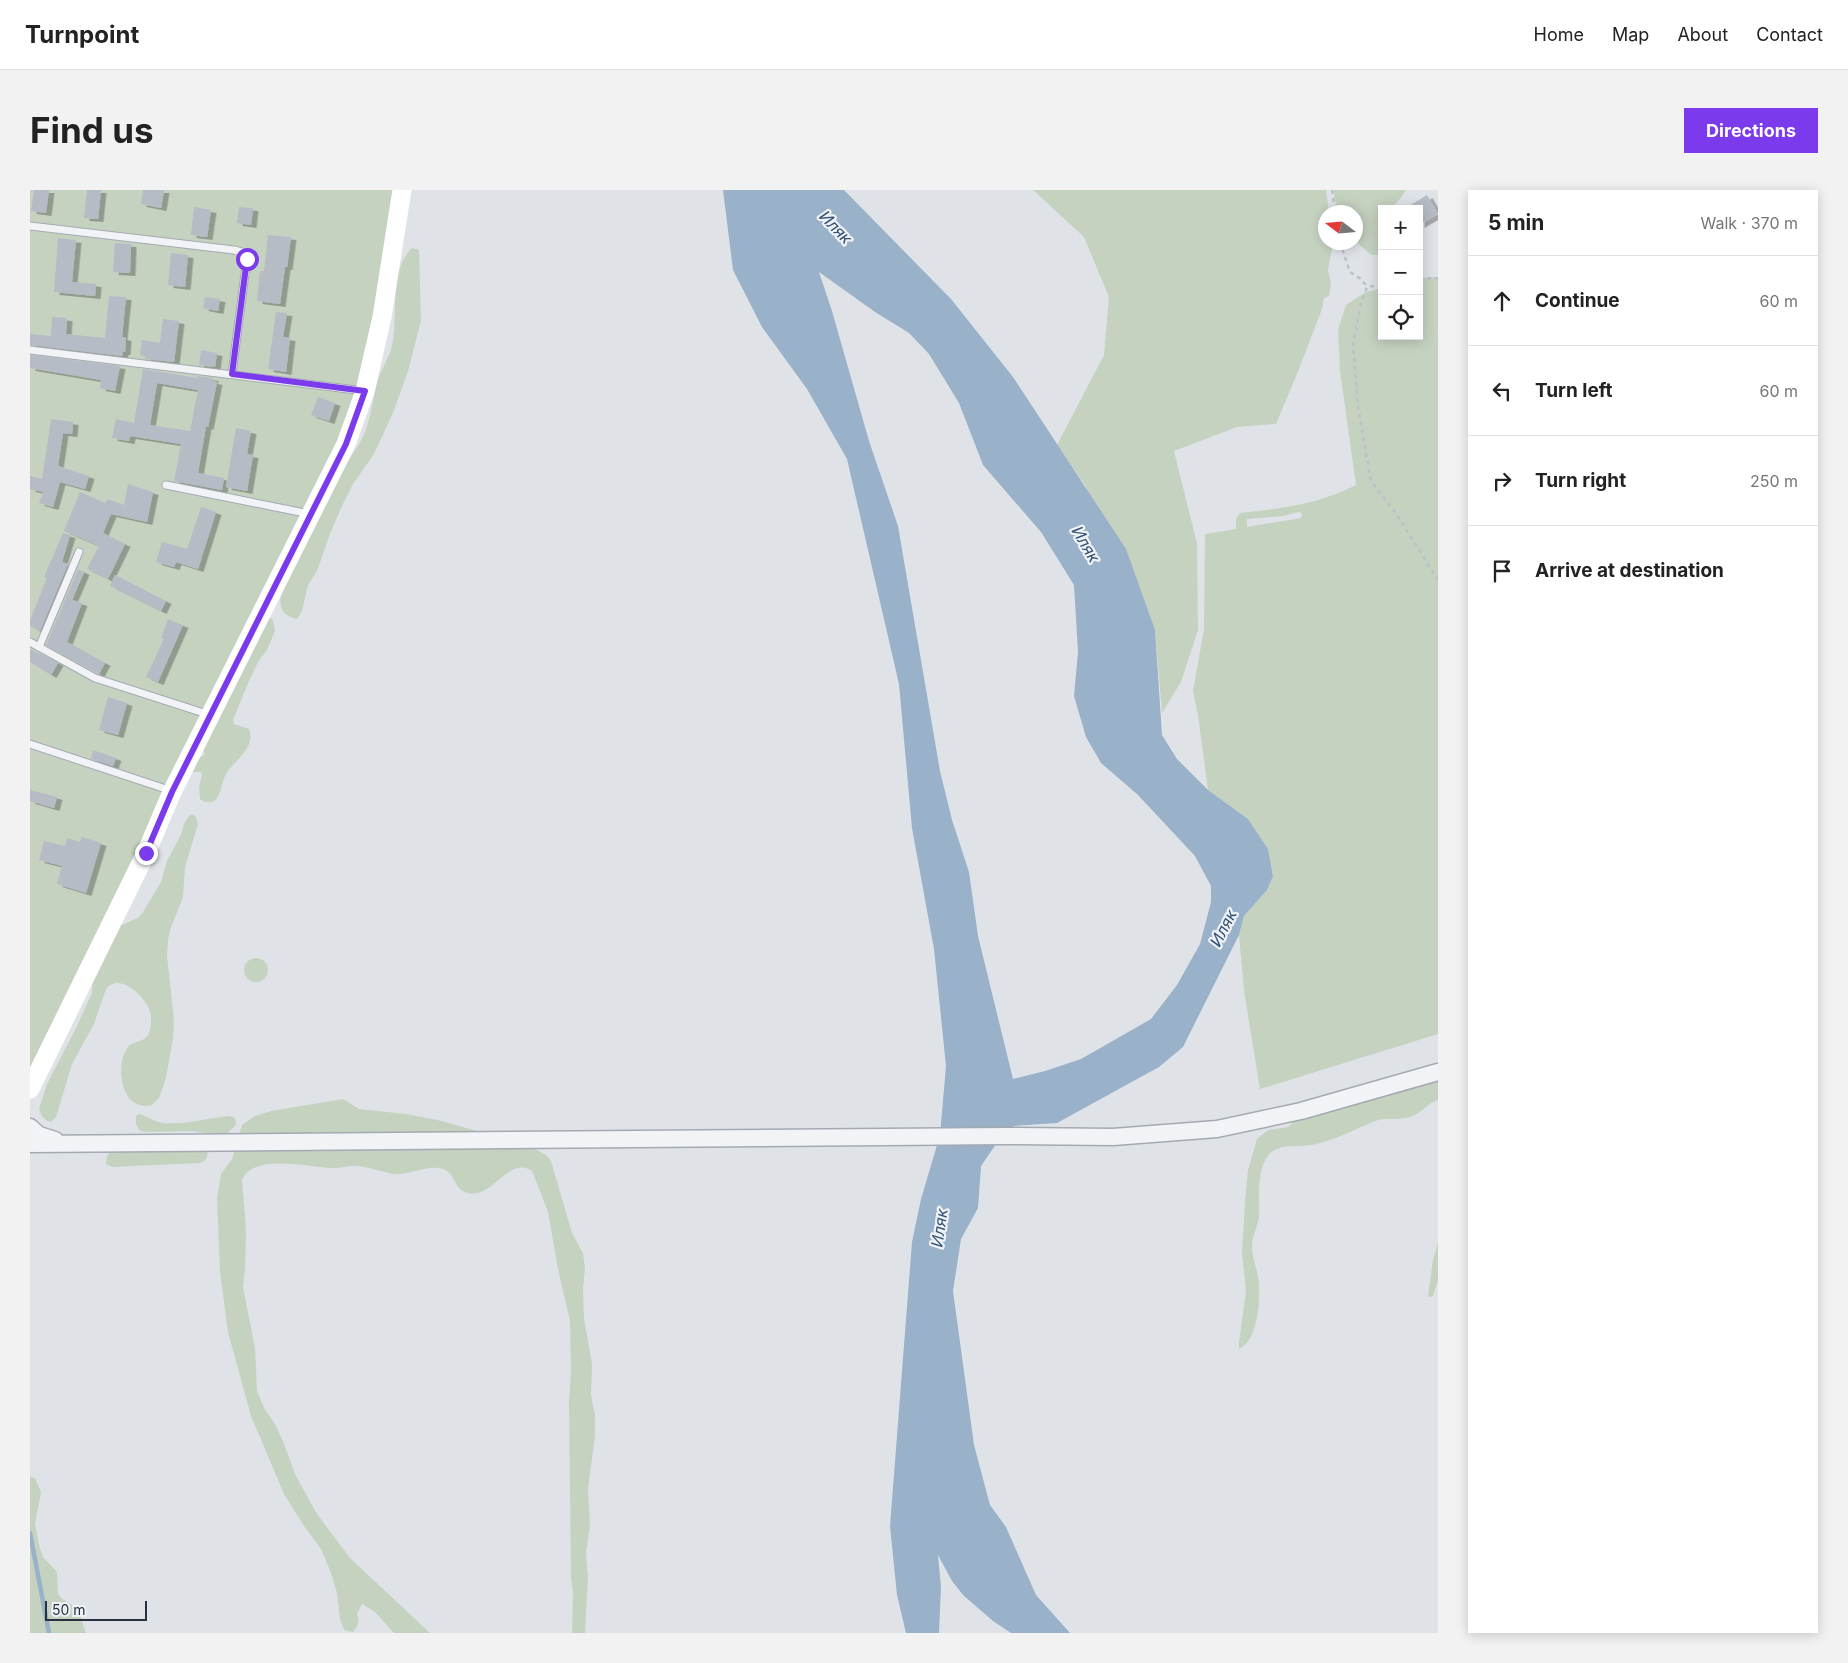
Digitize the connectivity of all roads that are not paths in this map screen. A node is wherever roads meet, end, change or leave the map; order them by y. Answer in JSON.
{"nodes":[{"id":1,"x":402,"y":190,"type":"edge"},
{"id":2,"x":30,"y":226,"type":"edge"},
{"id":3,"x":30,"y":350,"type":"edge"},
{"id":4,"x":232,"y":374,"type":"junction"},
{"id":5,"x":365,"y":391,"type":"junction"},
{"id":6,"x":166,"y":485,"type":"dead end"},
{"id":7,"x":311,"y":514,"type":"junction"},
{"id":8,"x":79,"y":552,"type":"dead end"},
{"id":9,"x":30,"y":642,"type":"edge"},
{"id":10,"x":39,"y":647,"type":"junction"},
{"id":11,"x":211,"y":715,"type":"junction"},
{"id":12,"x":30,"y":744,"type":"edge"},
{"id":13,"x":172,"y":792,"type":"junction"},
{"id":14,"x":1438,"y":1072,"type":"edge"},
{"id":15,"x":30,"y":1089,"type":"edge"},
{"id":16,"x":30,"y":1127,"type":"edge"},
{"id":17,"x":30,"y":1144,"type":"edge"},
{"id":18,"x":65,"y":1144,"type":"junction"}],
"edges":[{"from":1,"to":5,"type":"main road"},
{"from":2,"to":4,"type":"lane"},
{"from":3,"to":4,"type":"lane"},
{"from":4,"to":5,"type":"lane"},
{"from":5,"to":7,"type":"main road"},
{"from":6,"to":7,"type":"lane"},
{"from":7,"to":11,"type":"main road"},
{"from":8,"to":10,"type":"lane"},
{"from":9,"to":10,"type":"lane"},
{"from":10,"to":11,"type":"lane"},
{"from":11,"to":13,"type":"main road"},
{"from":12,"to":13,"type":"lane"},
{"from":13,"to":15,"type":"main road"},
{"from":14,"to":18,"type":"street"},
{"from":16,"to":18,"type":"street"},
{"from":17,"to":18,"type":"street"}]}
